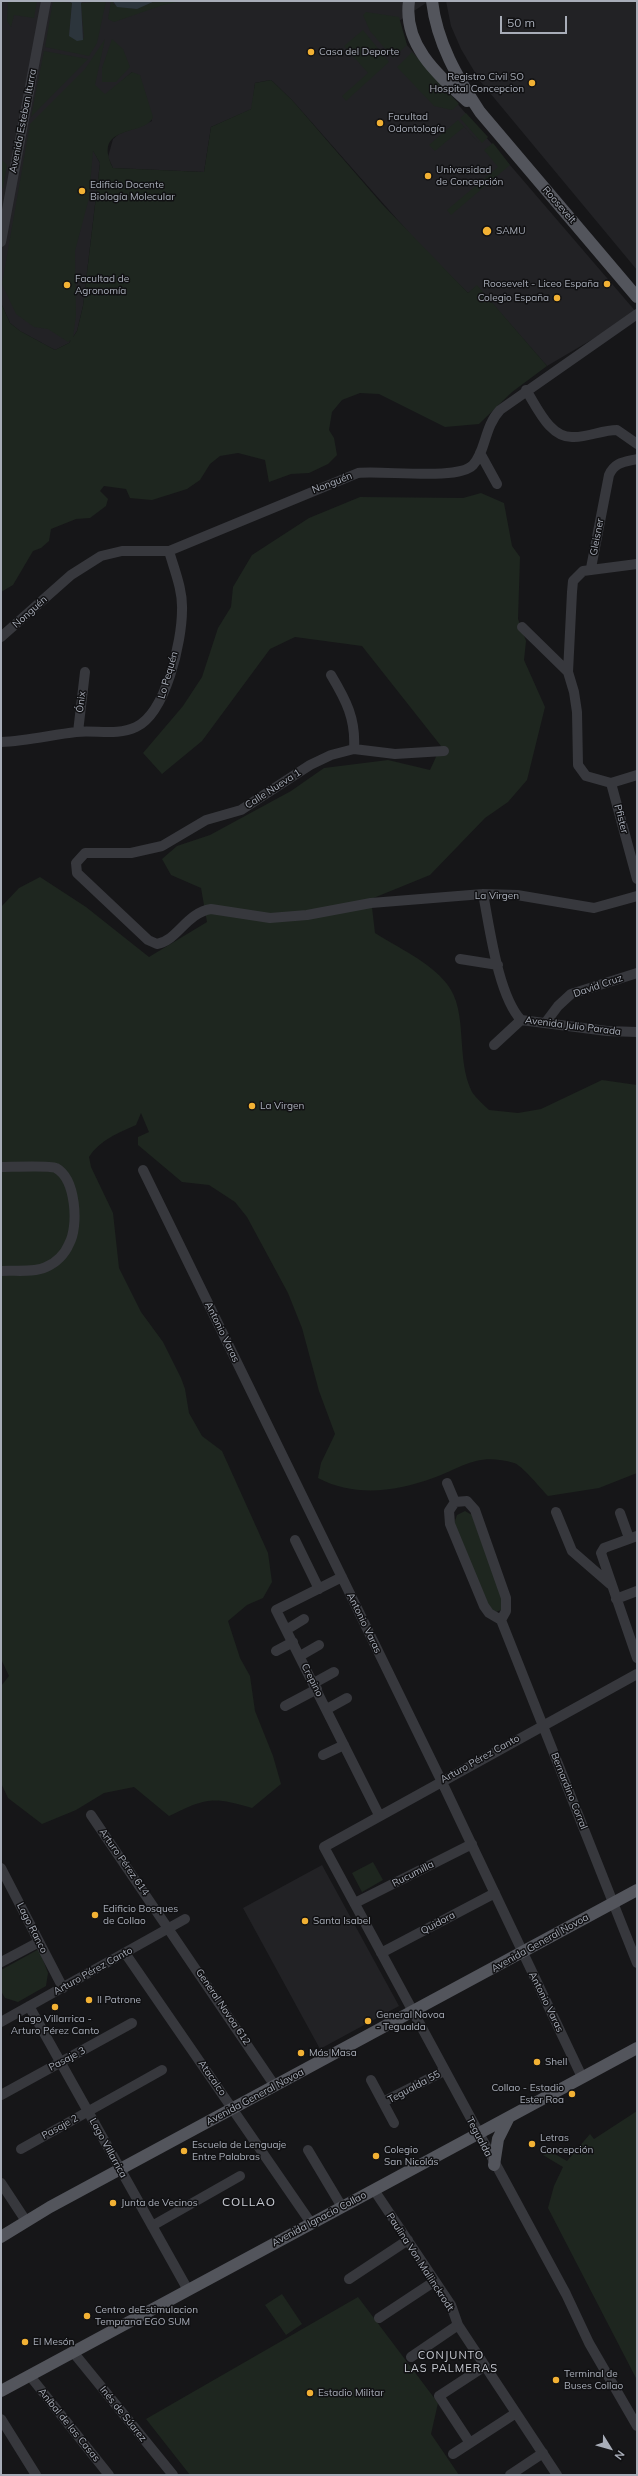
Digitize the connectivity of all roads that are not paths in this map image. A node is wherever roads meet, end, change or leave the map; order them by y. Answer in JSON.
{"nodes":[{"id":1,"x":46,"y":1,"type":"edge"},
{"id":2,"x":432,"y":3,"type":"edge"},
{"id":3,"x":408,"y":6,"type":"edge"},
{"id":4,"x":480,"y":112,"type":"junction"},
{"id":5,"x":1,"y":242,"type":"edge"},
{"id":6,"x":637,"y":297,"type":"edge"},
{"id":7,"x":637,"y":314,"type":"edge"},
{"id":8,"x":526,"y":390,"type":"junction"},
{"id":9,"x":637,"y":444,"type":"edge"},
{"id":10,"x":480,"y":453,"type":"junction"},
{"id":11,"x":637,"y":459,"type":"edge"},
{"id":12,"x":497,"y":484,"type":"dead end"},
{"id":13,"x":169,"y":551,"type":"junction"},
{"id":14,"x":637,"y":564,"type":"edge"},
{"id":15,"x":591,"y":568,"type":"junction"},
{"id":16,"x":522,"y":627,"type":"dead end"},
{"id":17,"x":1,"y":637,"type":"edge"},
{"id":18,"x":85,"y":672,"type":"dead end"},
{"id":19,"x":568,"y":672,"type":"junction"},
{"id":20,"x":331,"y":675,"type":"dead end"},
{"id":21,"x":78,"y":732,"type":"junction"},
{"id":22,"x":1,"y":742,"type":"edge"},
{"id":23,"x":354,"y":749,"type":"junction"},
{"id":24,"x":444,"y":751,"type":"dead end"},
{"id":25,"x":637,"y":775,"type":"edge"},
{"id":26,"x":611,"y":783,"type":"junction"},
{"id":27,"x":637,"y":879,"type":"edge"},
{"id":28,"x":483,"y":894,"type":"junction"},
{"id":29,"x":637,"y":896,"type":"edge"},
{"id":30,"x":152,"y":943,"type":"joint"},
{"id":31,"x":460,"y":959,"type":"dead end"},
{"id":32,"x":498,"y":965,"type":"junction"},
{"id":33,"x":637,"y":973,"type":"edge"},
{"id":34,"x":521,"y":1020,"type":"junction"},
{"id":35,"x":546,"y":1022,"type":"junction"},
{"id":36,"x":637,"y":1032,"type":"edge"},
{"id":37,"x":494,"y":1044,"type":"dead end"},
{"id":38,"x":1,"y":1167,"type":"edge"},
{"id":39,"x":143,"y":1170,"type":"dead end"},
{"id":40,"x":1,"y":1271,"type":"edge"},
{"id":41,"x":447,"y":1483,"type":"dead end"},
{"id":42,"x":455,"y":1502,"type":"junction"},
{"id":43,"x":556,"y":1512,"type":"dead end"},
{"id":44,"x":620,"y":1513,"type":"dead end"},
{"id":45,"x":633,"y":1537,"type":"edge"},
{"id":46,"x":295,"y":1540,"type":"dead end"},
{"id":47,"x":342,"y":1577,"type":"junction"},
{"id":48,"x":610,"y":1584,"type":"junction"},
{"id":49,"x":319,"y":1588,"type":"junction"},
{"id":50,"x":637,"y":1591,"type":"edge"},
{"id":51,"x":616,"y":1599,"type":"junction"},
{"id":52,"x":304,"y":1619,"type":"dead end"},
{"id":53,"x":501,"y":1620,"type":"junction"},
{"id":54,"x":286,"y":1630,"type":"junction"},
{"id":55,"x":293,"y":1642,"type":"junction"},
{"id":56,"x":319,"y":1645,"type":"dead end"},
{"id":57,"x":276,"y":1651,"type":"dead end"},
{"id":58,"x":300,"y":1656,"type":"junction"},
{"id":59,"x":637,"y":1658,"type":"edge"},
{"id":60,"x":334,"y":1672,"type":"dead end"},
{"id":61,"x":637,"y":1674,"type":"edge"},
{"id":62,"x":315,"y":1686,"type":"junction"},
{"id":63,"x":347,"y":1698,"type":"dead end"},
{"id":64,"x":285,"y":1706,"type":"dead end"},
{"id":65,"x":327,"y":1709,"type":"junction"},
{"id":66,"x":543,"y":1725,"type":"junction"},
{"id":67,"x":344,"y":1744,"type":"junction"},
{"id":68,"x":323,"y":1755,"type":"dead end"},
{"id":69,"x":441,"y":1780,"type":"junction"},
{"id":70,"x":92,"y":1815,"type":"dead end"},
{"id":71,"x":379,"y":1815,"type":"junction"},
{"id":72,"x":472,"y":1844,"type":"junction"},
{"id":73,"x":324,"y":1847,"type":"joint"},
{"id":74,"x":1,"y":1868,"type":"edge"},
{"id":75,"x":637,"y":1890,"type":"edge"},
{"id":76,"x":495,"y":1893,"type":"junction"},
{"id":77,"x":355,"y":1903,"type":"junction"},
{"id":78,"x":613,"y":1903,"type":"junction"},
{"id":79,"x":186,"y":1919,"type":"dead end"},
{"id":80,"x":170,"y":1928,"type":"junction"},
{"id":81,"x":39,"y":1942,"type":"junction"},
{"id":82,"x":125,"y":1953,"type":"junction"},
{"id":83,"x":381,"y":1953,"type":"junction"},
{"id":84,"x":523,"y":1953,"type":"junction"},
{"id":85,"x":1,"y":1962,"type":"edge"},
{"id":86,"x":637,"y":1963,"type":"edge"},
{"id":87,"x":63,"y":1988,"type":"junction"},
{"id":88,"x":29,"y":2006,"type":"junction"},
{"id":89,"x":1,"y":2012,"type":"edge"},
{"id":90,"x":412,"y":2012,"type":"junction"},
{"id":91,"x":14,"y":2014,"type":"junction"},
{"id":92,"x":1,"y":2022,"type":"edge"},
{"id":93,"x":132,"y":2023,"type":"dead end"},
{"id":94,"x":637,"y":2048,"type":"edge"},
{"id":95,"x":60,"y":2062,"type":"junction"},
{"id":96,"x":162,"y":2070,"type":"dead end"},
{"id":97,"x":444,"y":2071,"type":"junction"},
{"id":98,"x":582,"y":2077,"type":"junction"},
{"id":99,"x":371,"y":2080,"type":"dead end"},
{"id":100,"x":275,"y":2086,"type":"junction"},
{"id":101,"x":1,"y":2095,"type":"edge"},
{"id":102,"x":383,"y":2102,"type":"junction"},
{"id":103,"x":233,"y":2109,"type":"junction"},
{"id":104,"x":88,"y":2111,"type":"junction"},
{"id":105,"x":510,"y":2116,"type":"junction"},
{"id":106,"x":394,"y":2123,"type":"dead end"},
{"id":107,"x":478,"y":2134,"type":"junction"},
{"id":108,"x":21,"y":2149,"type":"dead end"},
{"id":109,"x":308,"y":2150,"type":"dead end"},
{"id":110,"x":494,"y":2164,"type":"junction"},
{"id":111,"x":120,"y":2169,"type":"junction"},
{"id":112,"x":240,"y":2176,"type":"dead end"},
{"id":113,"x":1,"y":2183,"type":"edge"},
{"id":114,"x":374,"y":2190,"type":"junction"},
{"id":115,"x":342,"y":2207,"type":"junction"},
{"id":116,"x":26,"y":2221,"type":"junction"},
{"id":117,"x":311,"y":2224,"type":"junction"},
{"id":118,"x":152,"y":2226,"type":"junction"},
{"id":119,"x":1,"y":2238,"type":"edge"},
{"id":120,"x":408,"y":2240,"type":"junction"},
{"id":121,"x":349,"y":2279,"type":"dead end"},
{"id":122,"x":435,"y":2281,"type":"junction"},
{"id":123,"x":188,"y":2290,"type":"junction"},
{"id":124,"x":379,"y":2318,"type":"dead end"},
{"id":125,"x":458,"y":2325,"type":"junction"},
{"id":126,"x":73,"y":2352,"type":"junction"},
{"id":127,"x":411,"y":2357,"type":"dead end"},
{"id":128,"x":485,"y":2366,"type":"junction"},
{"id":129,"x":30,"y":2376,"type":"junction"},
{"id":130,"x":1,"y":2391,"type":"edge"},
{"id":131,"x":516,"y":2413,"type":"junction"},
{"id":132,"x":1,"y":2419,"type":"edge"},
{"id":133,"x":637,"y":2426,"type":"edge"},
{"id":134,"x":470,"y":2443,"type":"junction"},
{"id":135,"x":453,"y":2454,"type":"dead end"},
{"id":136,"x":543,"y":2454,"type":"junction"},
{"id":137,"x":36,"y":2475,"type":"edge"},
{"id":138,"x":109,"y":2475,"type":"edge"},
{"id":139,"x":172,"y":2475,"type":"edge"},
{"id":140,"x":510,"y":2475,"type":"edge"},
{"id":141,"x":557,"y":2475,"type":"edge"}],
"edges":[{"from":1,"to":5,"type":"street","name":"Avenida Esteban Iturra"},
{"from":2,"to":4,"type":"main road","name":"Roosevelt"},
{"from":3,"to":4,"type":"main road","name":"Roosevelt"},
{"from":4,"to":6,"type":"main road","name":"Roosevelt"},
{"from":7,"to":8,"type":"street","name":"Nonguén"},
{"from":8,"to":9,"type":"street"},
{"from":8,"to":10,"type":"street","name":"Nonguén"},
{"from":10,"to":12,"type":"street"},
{"from":10,"to":13,"type":"street","name":"Nonguén"},
{"from":11,"to":15,"type":"street","name":"Gleisner"},
{"from":13,"to":17,"type":"street","name":"Nonguén"},
{"from":13,"to":21,"type":"street","name":"Lo Pequén"},
{"from":14,"to":15,"type":"street"},
{"from":15,"to":19,"type":"street","name":"Gleisner"},
{"from":16,"to":19,"type":"street","name":"Gleisner"},
{"from":18,"to":21,"type":"street","name":"Ónix"},
{"from":19,"to":26,"type":"street","name":"Gleisner"},
{"from":20,"to":23,"type":"street"},
{"from":21,"to":22,"type":"street","name":"Lo Pequén"},
{"from":23,"to":24,"type":"street","name":"Calle Nueva 1"},
{"from":23,"to":30,"type":"street","name":"Calle Nueva 1"},
{"from":25,"to":26,"type":"street"},
{"from":26,"to":27,"type":"street","name":"Pfister"},
{"from":28,"to":29,"type":"street","name":"La Virgen"},
{"from":28,"to":30,"type":"street","name":"La Virgen"},
{"from":28,"to":32,"type":"street","name":"Avenida Julio Parada"},
{"from":31,"to":32,"type":"street"},
{"from":32,"to":34,"type":"street","name":"Avenida Julio Parada"},
{"from":33,"to":35,"type":"street","name":"David Cruz"},
{"from":34,"to":35,"type":"street","name":"Avenida Julio Parada"},
{"from":34,"to":37,"type":"street"},
{"from":35,"to":36,"type":"street","name":"Avenida Julio Parada"},
{"from":38,"to":40,"type":"street"},
{"from":39,"to":47,"type":"street","name":"Antonio Varas"},
{"from":41,"to":42,"type":"street"},
{"from":42,"to":53,"type":"street"},
{"from":42,"to":53,"type":"street"},
{"from":43,"to":48,"type":"street"},
{"from":44,"to":45,"type":"street"},
{"from":45,"to":48,"type":"street"},
{"from":46,"to":49,"type":"street"},
{"from":47,"to":49,"type":"street","name":"Crepino"},
{"from":47,"to":69,"type":"street","name":"Antonio Varas"},
{"from":48,"to":51,"type":"street"},
{"from":49,"to":54,"type":"street","name":"Crepino"},
{"from":50,"to":51,"type":"street"},
{"from":51,"to":59,"type":"street"},
{"from":52,"to":54,"type":"street"},
{"from":53,"to":66,"type":"street","name":"Bernardino Corral"},
{"from":54,"to":55,"type":"street","name":"Crepino"},
{"from":55,"to":57,"type":"street"},
{"from":55,"to":58,"type":"street","name":"Crepino"},
{"from":56,"to":58,"type":"street"},
{"from":58,"to":62,"type":"street","name":"Crepino"},
{"from":60,"to":62,"type":"street"},
{"from":61,"to":66,"type":"street","name":"Arturo Pérez Canto"},
{"from":62,"to":64,"type":"street"},
{"from":62,"to":65,"type":"street","name":"Crepino"},
{"from":63,"to":65,"type":"street"},
{"from":65,"to":67,"type":"street","name":"Crepino"},
{"from":66,"to":69,"type":"street","name":"Arturo Pérez Canto"},
{"from":66,"to":78,"type":"street","name":"Bernardino Corral"},
{"from":67,"to":68,"type":"street"},
{"from":67,"to":71,"type":"street","name":"Crepino"},
{"from":69,"to":71,"type":"street","name":"Arturo Pérez Canto"},
{"from":69,"to":72,"type":"street","name":"Antonio Varas"},
{"from":70,"to":80,"type":"street","name":"Arturo Pérez 614"},
{"from":71,"to":73,"type":"street","name":"Arturo Pérez Canto"},
{"from":72,"to":76,"type":"street","name":"Antonio Varas"},
{"from":72,"to":77,"type":"street","name":"Rucumilla"},
{"from":73,"to":77,"type":"street","name":"Tegualda"},
{"from":74,"to":81,"type":"street","name":"Lago Ranco"},
{"from":75,"to":78,"type":"main road","name":"Avenida General Novoa"},
{"from":76,"to":83,"type":"street","name":"Quidora"},
{"from":76,"to":84,"type":"street","name":"Antonio Varas"},
{"from":77,"to":83,"type":"street","name":"Tegualda"},
{"from":78,"to":84,"type":"main road","name":"Avenida General Novoa"},
{"from":78,"to":86,"type":"street","name":"Bernardino Corral"},
{"from":79,"to":80,"type":"street","name":"Arturo Pérez Canto"},
{"from":80,"to":82,"type":"street","name":"Arturo Pérez Canto"},
{"from":80,"to":100,"type":"street","name":"General Novoa 612"},
{"from":81,"to":85,"type":"street"},
{"from":81,"to":87,"type":"street","name":"Lago Ranco"},
{"from":82,"to":87,"type":"street","name":"Arturo Pérez Canto"},
{"from":82,"to":103,"type":"street","name":"Atacalco"},
{"from":83,"to":90,"type":"street","name":"Tegualda"},
{"from":84,"to":90,"type":"main road","name":"Avenida General Novoa"},
{"from":84,"to":98,"type":"street","name":"Antonio Varas"},
{"from":87,"to":88,"type":"street","name":"Arturo Pérez Canto"},
{"from":88,"to":91,"type":"street","name":"Arturo Pérez Canto"},
{"from":88,"to":95,"type":"street","name":"Lago Villarrica"},
{"from":89,"to":91,"type":"street"},
{"from":90,"to":97,"type":"street","name":"Tegualda"},
{"from":90,"to":100,"type":"main road","name":"Avenida General Novoa"},
{"from":91,"to":92,"type":"street","name":"Arturo Pérez Canto"},
{"from":93,"to":95,"type":"street","name":"Pasaje 3"},
{"from":94,"to":98,"type":"main road","name":"Avenida Ignacio Collao"},
{"from":95,"to":101,"type":"street","name":"Pasaje 3"},
{"from":95,"to":104,"type":"street","name":"Lago Villarrica"},
{"from":96,"to":104,"type":"street","name":"Pasaje 2"},
{"from":97,"to":102,"type":"street","name":"Tegualda 55"},
{"from":97,"to":107,"type":"street","name":"Tegualda"},
{"from":98,"to":105,"type":"main road","name":"Avenida Ignacio Collao"},
{"from":99,"to":102,"type":"street"},
{"from":100,"to":103,"type":"main road","name":"Avenida General Novoa"},
{"from":102,"to":106,"type":"street"},
{"from":103,"to":111,"type":"main road","name":"Avenida General Novoa"},
{"from":103,"to":117,"type":"street","name":"Atacalco"},
{"from":104,"to":108,"type":"street","name":"Pasaje 2"},
{"from":104,"to":111,"type":"street","name":"Lago Villarrica"},
{"from":105,"to":107,"type":"main road","name":"Avenida Ignacio Collao"},
{"from":105,"to":110,"type":"main road"},
{"from":107,"to":110,"type":"street","name":"Tegualda"},
{"from":107,"to":114,"type":"main road","name":"Avenida Ignacio Collao"},
{"from":109,"to":115,"type":"street"},
{"from":110,"to":133,"type":"street","name":"Tegualda"},
{"from":111,"to":116,"type":"main road","name":"Avenida General Novoa"},
{"from":111,"to":118,"type":"street","name":"Lago Villarrica"},
{"from":112,"to":118,"type":"street"},
{"from":113,"to":116,"type":"street"},
{"from":114,"to":115,"type":"main road","name":"Avenida Ignacio Collao"},
{"from":114,"to":120,"type":"street","name":"Paulina Von Mallinckrodt"},
{"from":115,"to":117,"type":"main road","name":"Avenida Ignacio Collao"},
{"from":116,"to":119,"type":"main road","name":"Avenida General Novoa"},
{"from":117,"to":123,"type":"main road","name":"Avenida Ignacio Collao"},
{"from":118,"to":123,"type":"street","name":"Lago Villarrica"},
{"from":120,"to":121,"type":"street"},
{"from":120,"to":122,"type":"street","name":"Paulina Von Mallinckrodt"},
{"from":122,"to":124,"type":"street"},
{"from":122,"to":125,"type":"street","name":"Paulina Von Mallinckrodt"},
{"from":123,"to":126,"type":"main road","name":"Avenida Ignacio Collao"},
{"from":125,"to":127,"type":"street"},
{"from":125,"to":128,"type":"street","name":"Paulina Von Mallinckrodt"},
{"from":126,"to":129,"type":"main road","name":"Avenida Ignacio Collao"},
{"from":126,"to":139,"type":"street","name":"Inés de Súarez"},
{"from":128,"to":131,"type":"street","name":"Paulina Von Mallinckrodt"},
{"from":128,"to":134,"type":"street"},
{"from":129,"to":130,"type":"main road","name":"Avenida Ignacio Collao"},
{"from":129,"to":138,"type":"street","name":"Aníbal de las Casas"},
{"from":131,"to":134,"type":"street"},
{"from":131,"to":136,"type":"street","name":"Paulina Von Mallinckrodt"},
{"from":132,"to":137,"type":"street"},
{"from":134,"to":135,"type":"street"},
{"from":136,"to":140,"type":"street"},
{"from":136,"to":141,"type":"street","name":"Paulina Von Mallinckrodt"}]}
